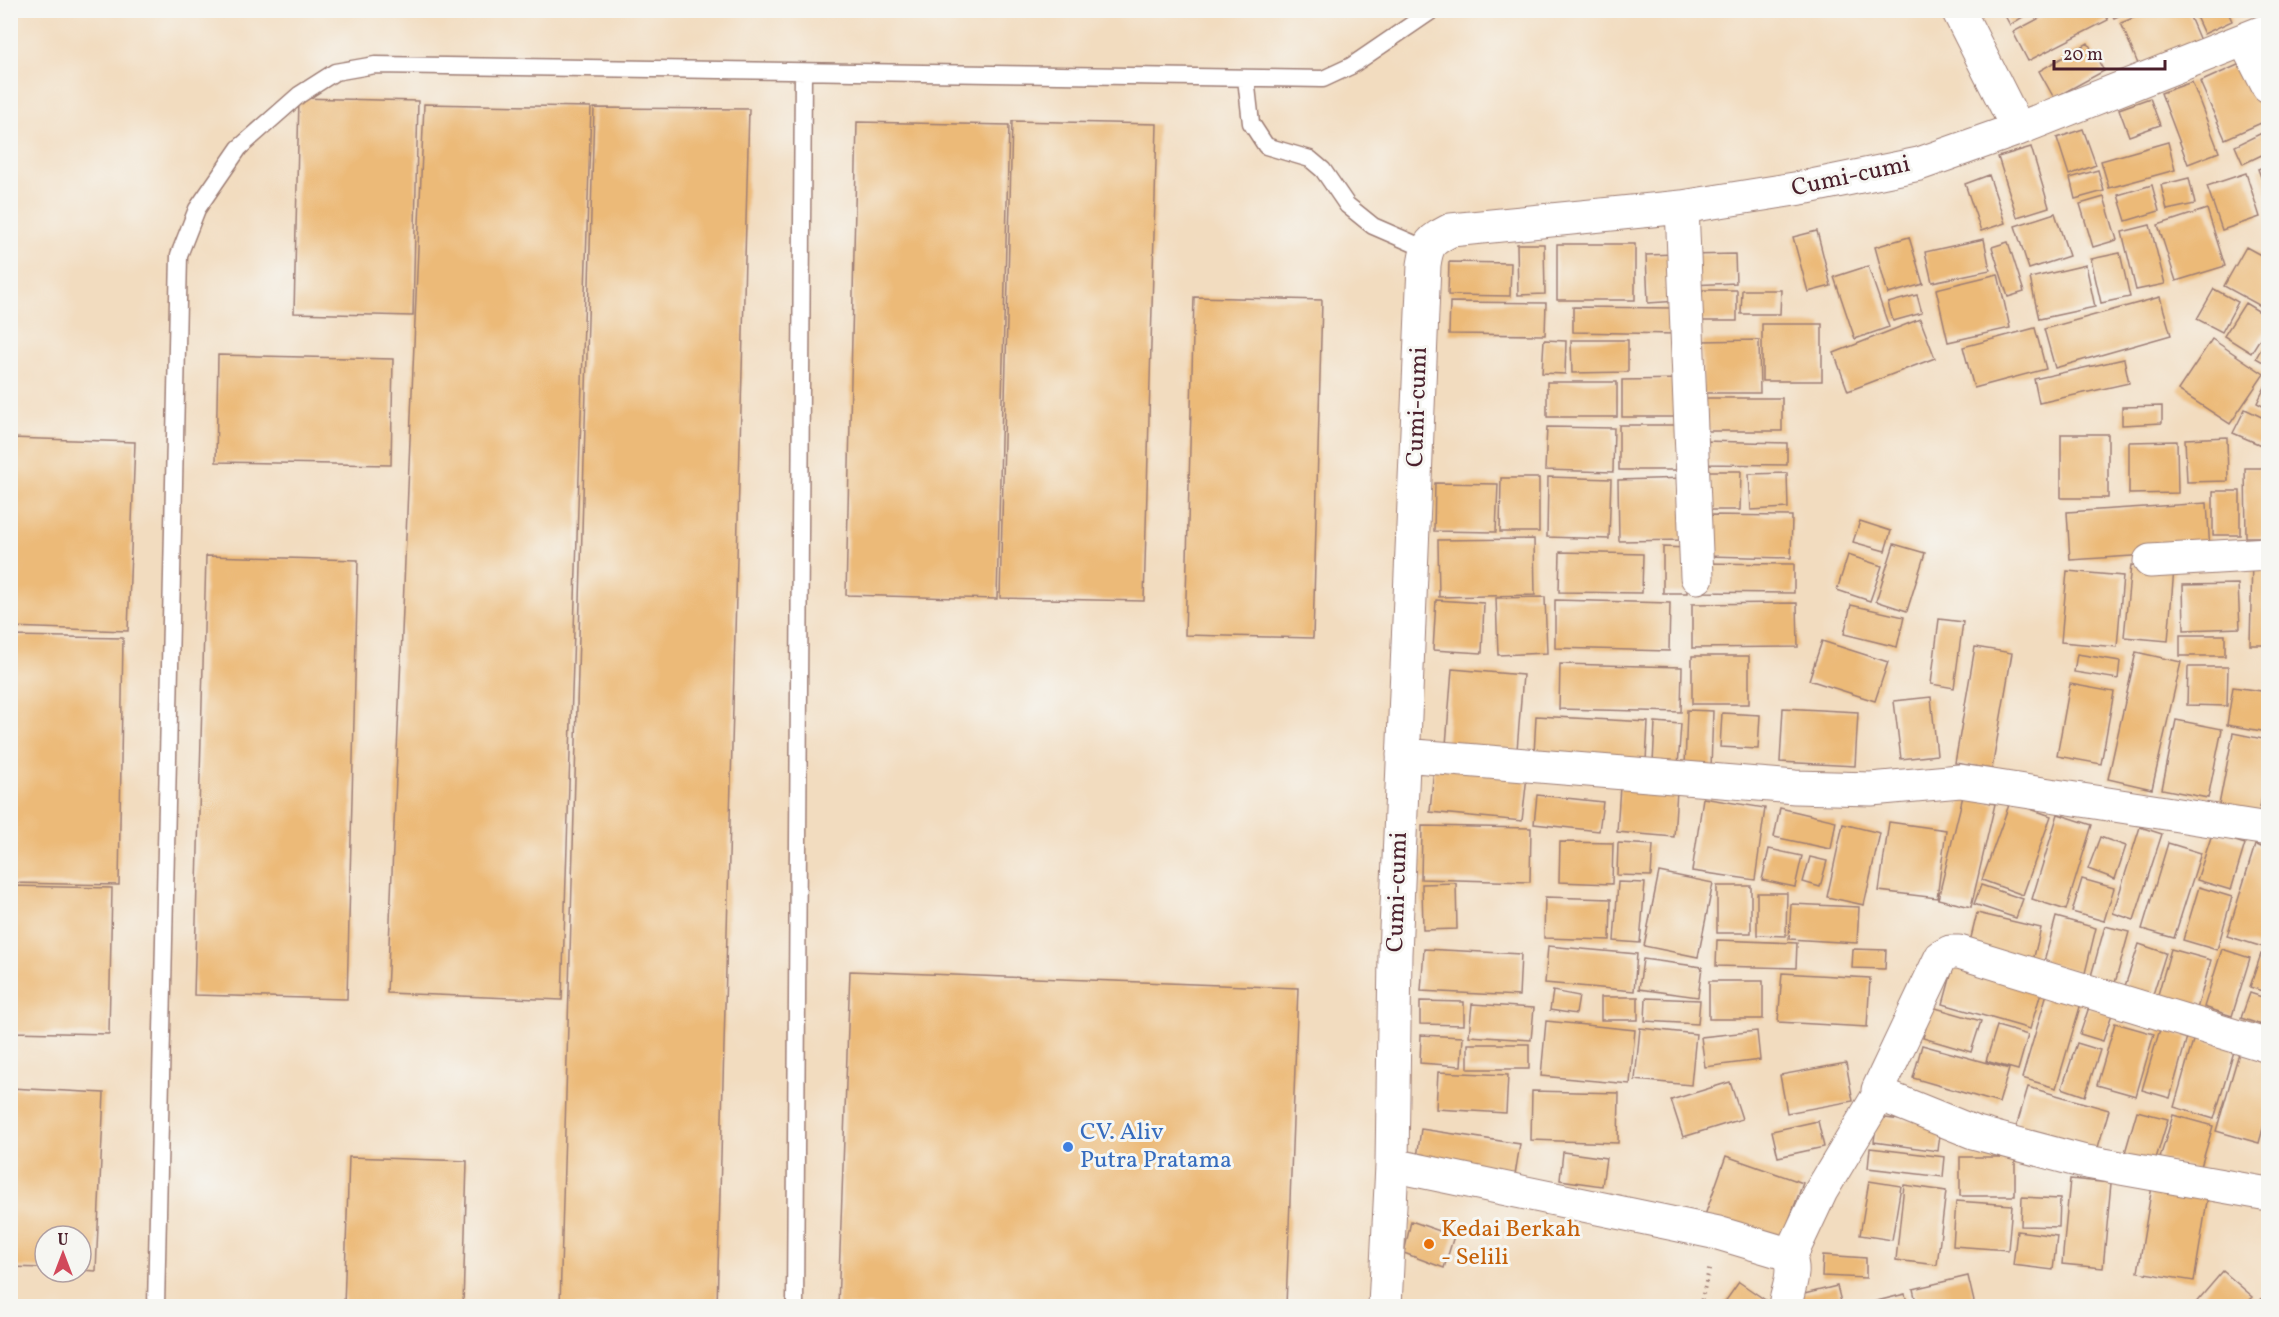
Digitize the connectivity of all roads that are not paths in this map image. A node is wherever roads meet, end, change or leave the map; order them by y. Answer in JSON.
{"nodes":[{"id":1,"x":1432,"y":10,"type":"edge"},
{"id":2,"x":1958,"y":10,"type":"edge"},
{"id":3,"x":2257,"y":36,"type":"edge"},
{"id":4,"x":803,"y":72,"type":"junction"},
{"id":5,"x":1246,"y":78,"type":"junction"},
{"id":6,"x":2268,"y":86,"type":"edge"},
{"id":7,"x":2018,"y":129,"type":"junction"},
{"id":8,"x":1682,"y":207,"type":"junction"},
{"id":9,"x":1426,"y":249,"type":"junction"},
{"id":10,"x":2268,"y":554,"type":"edge"},
{"id":11,"x":2150,"y":561,"type":"dead end"},
{"id":12,"x":1697,"y":577,"type":"dead end"},
{"id":13,"x":1403,"y":755,"type":"junction"},
{"id":14,"x":2268,"y":829,"type":"edge"},
{"id":15,"x":2268,"y":1046,"type":"edge"},
{"id":16,"x":1880,"y":1093,"type":"junction"},
{"id":17,"x":1392,"y":1166,"type":"junction"},
{"id":18,"x":2268,"y":1194,"type":"edge"},
{"id":19,"x":1790,"y":1257,"type":"junction"},
{"id":20,"x":156,"y":1306,"type":"edge"},
{"id":21,"x":795,"y":1306,"type":"edge"},
{"id":22,"x":1385,"y":1306,"type":"edge"},
{"id":23,"x":1785,"y":1306,"type":"edge"}],
"edges":[{"from":1,"to":5,"type":"lane"},
{"from":2,"to":7,"type":"street"},
{"from":3,"to":6,"type":"street"},
{"from":3,"to":7,"type":"street","name":"Cumi-cumi"},
{"from":4,"to":5,"type":"lane"},
{"from":4,"to":20,"type":"lane"},
{"from":4,"to":21,"type":"lane"},
{"from":5,"to":9,"type":"lane"},
{"from":7,"to":8,"type":"street","name":"Cumi-cumi"},
{"from":8,"to":9,"type":"street","name":"Cumi-cumi"},
{"from":8,"to":12,"type":"street"},
{"from":9,"to":13,"type":"street","name":"Cumi-cumi"},
{"from":10,"to":11,"type":"street"},
{"from":13,"to":14,"type":"street"},
{"from":13,"to":17,"type":"street","name":"Cumi-cumi"},
{"from":15,"to":16,"type":"street"},
{"from":16,"to":18,"type":"street"},
{"from":16,"to":19,"type":"street"},
{"from":17,"to":19,"type":"street"},
{"from":17,"to":22,"type":"street","name":"Cumi-cumi"},
{"from":19,"to":23,"type":"street"}]}
